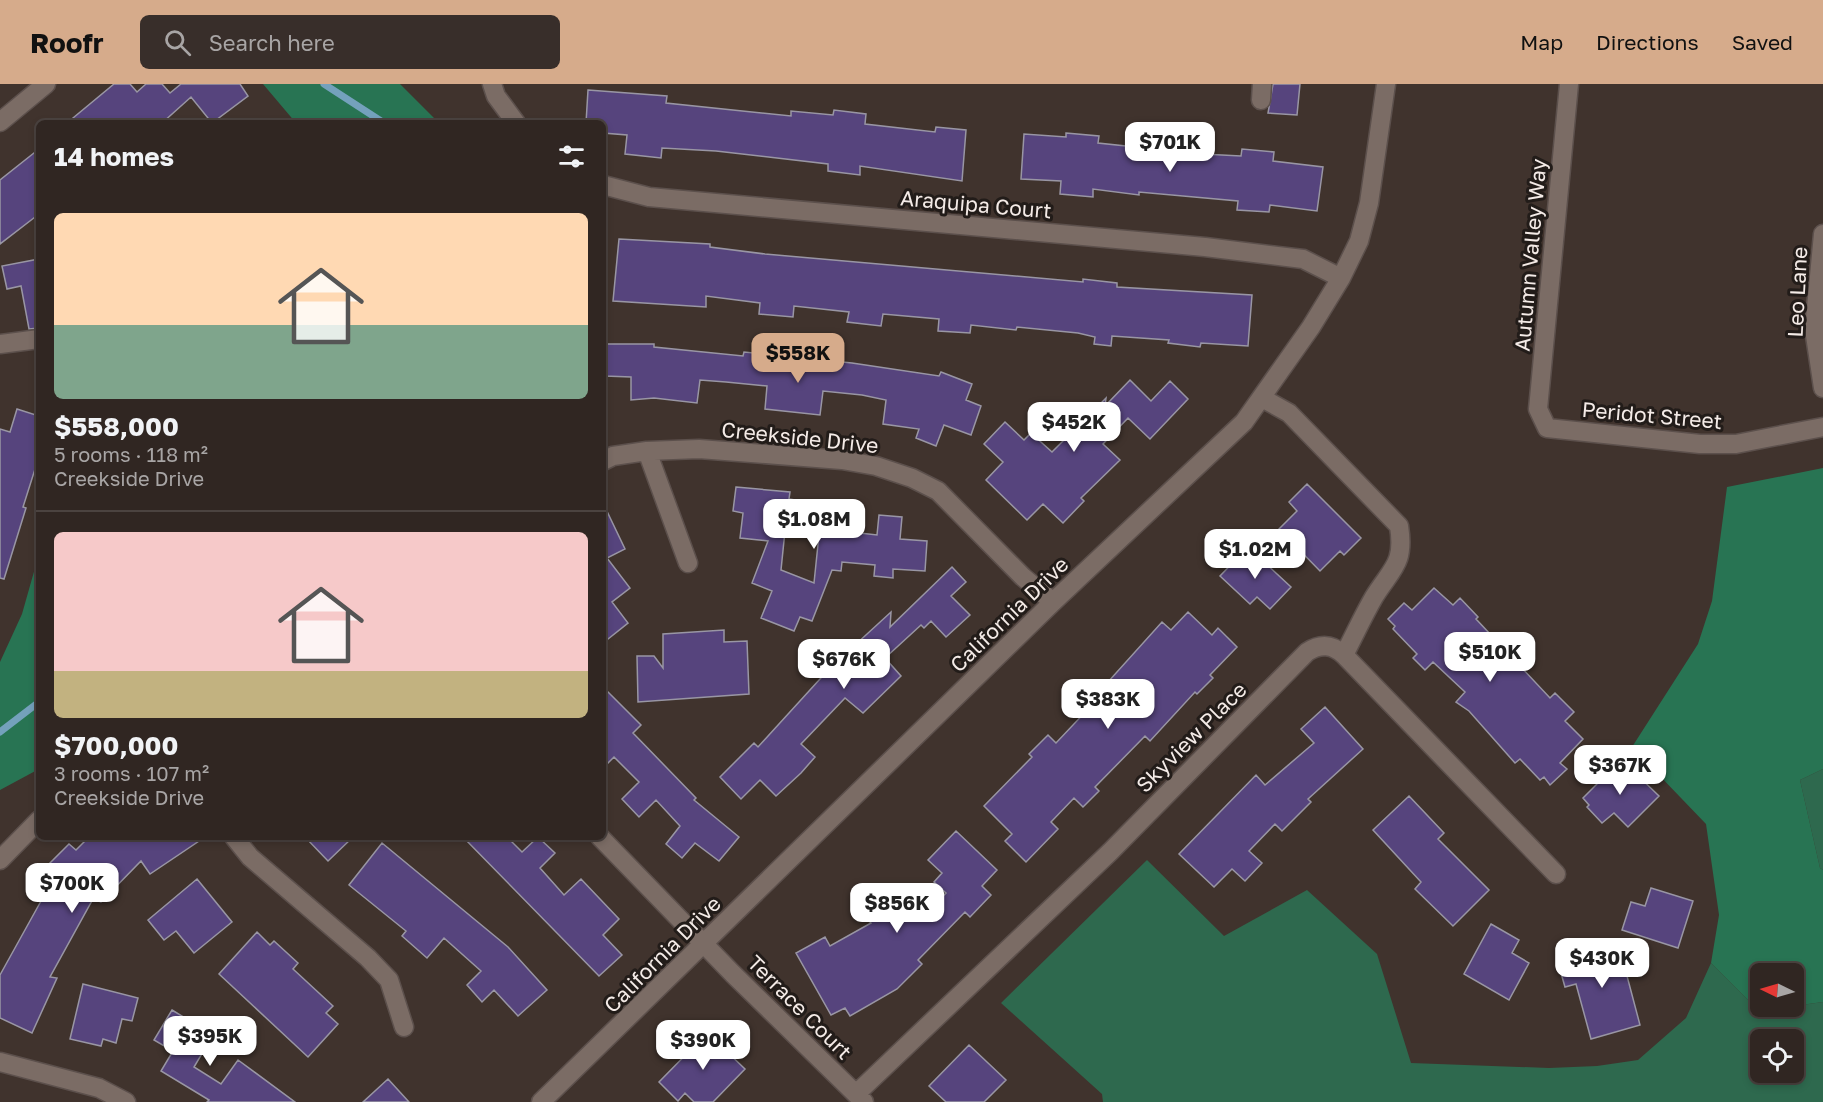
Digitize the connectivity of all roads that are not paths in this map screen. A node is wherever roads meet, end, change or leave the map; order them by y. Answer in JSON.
{"nodes":[{"id":1,"x":46,"y":84,"type":"edge"},
{"id":2,"x":492,"y":84,"type":"edge"},
{"id":3,"x":1386,"y":84,"type":"edge"},
{"id":4,"x":1569,"y":84,"type":"edge"},
{"id":5,"x":514,"y":120,"type":"edge"},
{"id":6,"x":0,"y":122,"type":"edge"},
{"id":7,"x":606,"y":185,"type":"edge"},
{"id":8,"x":1823,"y":234,"type":"edge"},
{"id":9,"x":1341,"y":278,"type":"junction"},
{"id":10,"x":36,"y":339,"type":"edge"},
{"id":11,"x":0,"y":344,"type":"edge"},
{"id":12,"x":1823,"y":388,"type":"edge"},
{"id":13,"x":1262,"y":398,"type":"junction"},
{"id":14,"x":1823,"y":427,"type":"edge"},
{"id":15,"x":1547,"y":428,"type":"joint"},
{"id":16,"x":648,"y":451,"type":"junction"},
{"id":17,"x":606,"y":459,"type":"edge"},
{"id":18,"x":688,"y":563,"type":"dead end"},
{"id":19,"x":1053,"y":602,"type":"junction"},
{"id":20,"x":1344,"y":655,"type":"junction"},
{"id":21,"x":36,"y":823,"type":"edge"},
{"id":22,"x":236,"y":840,"type":"edge"},
{"id":23,"x":603,"y":840,"type":"edge"},
{"id":24,"x":0,"y":860,"type":"edge"},
{"id":25,"x":1556,"y":874,"type":"dead end"},
{"id":26,"x":705,"y":942,"type":"junction"},
{"id":27,"x":404,"y":1026,"type":"dead end"},
{"id":28,"x":0,"y":1062,"type":"edge"},
{"id":29,"x":860,"y":1098,"type":"edge"},
{"id":30,"x":126,"y":1102,"type":"edge"},
{"id":31,"x":541,"y":1102,"type":"edge"}],
"edges":[{"from":1,"to":6,"type":"street"},
{"from":2,"to":5,"type":"street"},
{"from":3,"to":9,"type":"street","name":"California Drive"},
{"from":4,"to":15,"type":"street","name":"Autumn Valley Way"},
{"from":7,"to":9,"type":"street","name":"Araquipa Court"},
{"from":8,"to":12,"type":"street","name":"Leo Lane"},
{"from":9,"to":13,"type":"street","name":"California Drive"},
{"from":10,"to":11,"type":"street"},
{"from":13,"to":19,"type":"street","name":"California Drive"},
{"from":13,"to":20,"type":"street"},
{"from":14,"to":15,"type":"street","name":"Peridot Street"},
{"from":16,"to":17,"type":"street","name":"Creekside Drive"},
{"from":16,"to":18,"type":"street"},
{"from":16,"to":19,"type":"street","name":"Creekside Drive"},
{"from":19,"to":26,"type":"street","name":"California Drive"},
{"from":20,"to":25,"type":"street"},
{"from":20,"to":29,"type":"street","name":"Skyview Place"},
{"from":21,"to":24,"type":"street"},
{"from":22,"to":27,"type":"street"},
{"from":23,"to":26,"type":"street","name":"Terrace Court"},
{"from":26,"to":29,"type":"street","name":"Terrace Court"},
{"from":26,"to":31,"type":"street","name":"California Drive"},
{"from":28,"to":30,"type":"street"}]}
